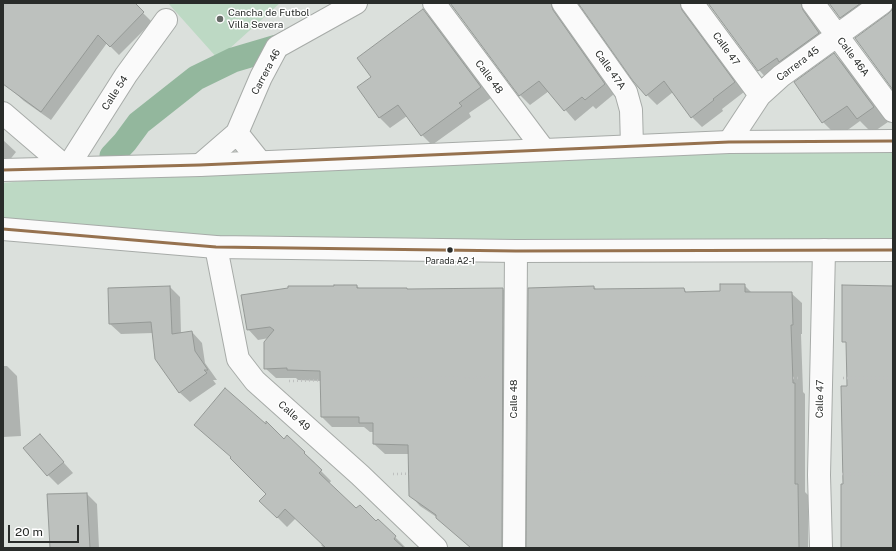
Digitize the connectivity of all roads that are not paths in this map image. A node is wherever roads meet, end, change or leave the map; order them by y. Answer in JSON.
{"nodes":[{"id":1,"x":356,"y":3,"type":"edge"},
{"id":2,"x":434,"y":3,"type":"edge"},
{"id":3,"x":562,"y":3,"type":"edge"},
{"id":4,"x":692,"y":3,"type":"edge"},
{"id":5,"x":813,"y":3,"type":"edge"},
{"id":6,"x":882,"y":3,"type":"edge"},
{"id":7,"x":166,"y":20,"type":"dead end"},
{"id":8,"x":836,"y":36,"type":"junction"},
{"id":9,"x":760,"y":95,"type":"junction"},
{"id":10,"x":893,"y":111,"type":"edge"},
{"id":11,"x":3,"y":113,"type":"edge"},
{"id":12,"x":237,"y":133,"type":"junction"},
{"id":13,"x":893,"y":141,"type":"edge"},
{"id":14,"x":729,"y":142,"type":"junction"},
{"id":15,"x":632,"y":146,"type":"junction"},
{"id":16,"x":544,"y":150,"type":"junction"},
{"id":17,"x":260,"y":162,"type":"junction"},
{"id":18,"x":200,"y":165,"type":"junction"},
{"id":19,"x":67,"y":168,"type":"junction"},
{"id":20,"x":3,"y":170,"type":"edge"},
{"id":21,"x":3,"y":229,"type":"edge"},
{"id":22,"x":216,"y":247,"type":"junction"},
{"id":23,"x":516,"y":250,"type":"junction"},
{"id":24,"x":824,"y":250,"type":"junction"},
{"id":25,"x":893,"y":250,"type":"edge"},
{"id":26,"x":436,"y":548,"type":"edge"},
{"id":27,"x":514,"y":548,"type":"edge"},
{"id":28,"x":821,"y":548,"type":"edge"}],
"edges":[{"from":1,"to":12,"type":"street","name":"Carrera 46"},
{"from":2,"to":16,"type":"street","name":"Calle 48"},
{"from":3,"to":15,"type":"street","name":"Calle 47A"},
{"from":4,"to":9,"type":"street","name":"Calle 47"},
{"from":5,"to":8,"type":"street","name":"Calle 46A"},
{"from":6,"to":8,"type":"street","name":"Carrera 45"},
{"from":7,"to":19,"type":"street","name":"Calle 54"},
{"from":8,"to":9,"type":"street","name":"Carrera 45"},
{"from":8,"to":10,"type":"street","name":"Calle 46A"},
{"from":9,"to":14,"type":"street","name":"Carrera 45"},
{"from":11,"to":19,"type":"street"},
{"from":12,"to":17,"type":"street"},
{"from":12,"to":18,"type":"street","name":"Carrera 46"},
{"from":13,"to":14,"type":"street"},
{"from":14,"to":15,"type":"street"},
{"from":15,"to":16,"type":"street"},
{"from":16,"to":17,"type":"street"},
{"from":17,"to":18,"type":"street"},
{"from":18,"to":19,"type":"street"},
{"from":19,"to":20,"type":"street"},
{"from":21,"to":22,"type":"street"},
{"from":22,"to":23,"type":"street"},
{"from":22,"to":26,"type":"street","name":"Calle 49"},
{"from":23,"to":24,"type":"street"},
{"from":23,"to":27,"type":"street","name":"Calle 48"},
{"from":24,"to":25,"type":"street"},
{"from":24,"to":28,"type":"street","name":"Calle 47"}]}
